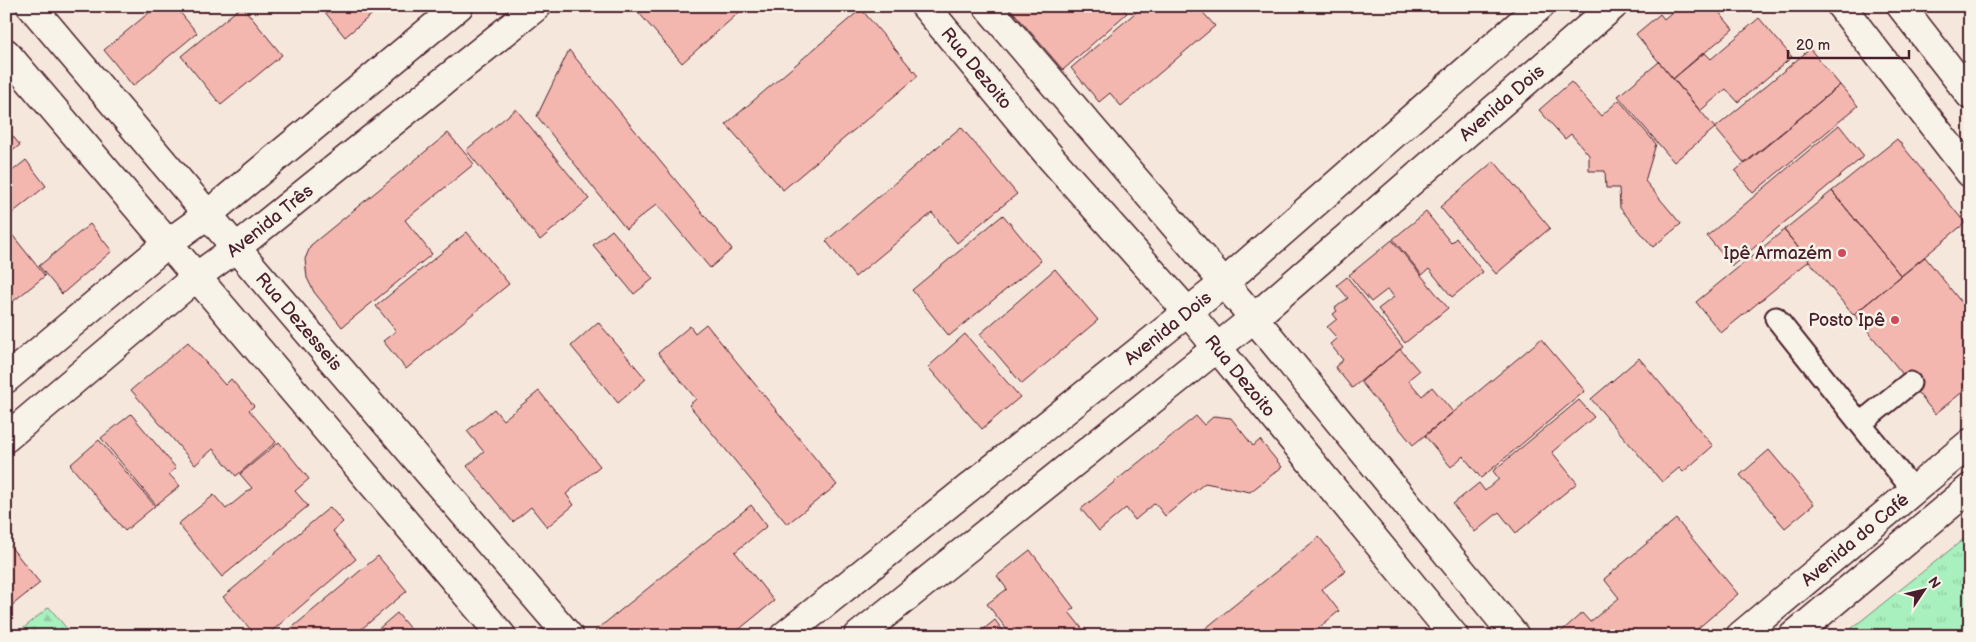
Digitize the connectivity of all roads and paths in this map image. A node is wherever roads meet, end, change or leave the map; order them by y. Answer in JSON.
{"nodes":[{"id":1,"x":31,"y":6,"type":"edge"},
{"id":2,"x":459,"y":6,"type":"edge"},
{"id":3,"x":537,"y":6,"type":"edge"},
{"id":4,"x":925,"y":6,"type":"edge"},
{"id":5,"x":987,"y":6,"type":"edge"},
{"id":6,"x":1540,"y":6,"type":"edge"},
{"id":7,"x":1613,"y":6,"type":"edge"},
{"id":8,"x":1841,"y":6,"type":"edge"},
{"id":9,"x":1901,"y":6,"type":"edge"},
{"id":10,"x":6,"y":53,"type":"edge"},
{"id":11,"x":1970,"y":95,"type":"edge"},
{"id":12,"x":1970,"y":173,"type":"edge"},
{"id":13,"x":207,"y":215,"type":"junction"},
{"id":14,"x":168,"y":243,"type":"junction"},
{"id":15,"x":236,"y":248,"type":"junction"},
{"id":16,"x":196,"y":277,"type":"junction"},
{"id":17,"x":1224,"y":283,"type":"junction"},
{"id":18,"x":1186,"y":312,"type":"junction"},
{"id":19,"x":1254,"y":318,"type":"junction"},
{"id":20,"x":1776,"y":318,"type":"dead end"},
{"id":21,"x":1217,"y":348,"type":"junction"},
{"id":22,"x":6,"y":379,"type":"edge"},
{"id":23,"x":1910,"y":383,"type":"dead end"},
{"id":24,"x":1861,"y":423,"type":"junction"},
{"id":25,"x":6,"y":438,"type":"edge"},
{"id":26,"x":1970,"y":443,"type":"edge"},
{"id":27,"x":1970,"y":488,"type":"edge"},
{"id":28,"x":1913,"y":490,"type":"junction"},
{"id":29,"x":502,"y":636,"type":"edge"},
{"id":30,"x":569,"y":636,"type":"edge"},
{"id":31,"x":784,"y":636,"type":"edge"},
{"id":32,"x":858,"y":636,"type":"edge"},
{"id":33,"x":1454,"y":636,"type":"edge"},
{"id":34,"x":1515,"y":636,"type":"edge"},
{"id":35,"x":1740,"y":636,"type":"edge"},
{"id":36,"x":1793,"y":636,"type":"edge"}],
"edges":[{"from":1,"to":13,"type":"street","name":"Rua Dezesseis"},
{"from":2,"to":13,"type":"street"},
{"from":3,"to":15,"type":"street","name":"Avenida Três"},
{"from":4,"to":18,"type":"street","name":"Rua Dezoito"},
{"from":5,"to":17,"type":"street"},
{"from":6,"to":17,"type":"street","name":"Avenida Dois"},
{"from":7,"to":19,"type":"street","name":"Avenida Dois"},
{"from":8,"to":12,"type":"street"},
{"from":9,"to":11,"type":"street"},
{"from":10,"to":14,"type":"street"},
{"from":13,"to":14,"type":"street"},
{"from":13,"to":15,"type":"street","name":"Rua Dezesseis"},
{"from":14,"to":16,"type":"street"},
{"from":14,"to":22,"type":"street"},
{"from":15,"to":16,"type":"street","name":"Avenida Três"},
{"from":15,"to":30,"type":"street","name":"Rua Dezesseis"},
{"from":16,"to":25,"type":"street","name":"Avenida Três"},
{"from":16,"to":29,"type":"street"},
{"from":17,"to":18,"type":"street","name":"Avenida Dois"},
{"from":17,"to":19,"type":"street"},
{"from":18,"to":21,"type":"street","name":"Rua Dezoito"},
{"from":18,"to":31,"type":"street","name":"Avenida Dois"},
{"from":19,"to":21,"type":"street","name":"Avenida Dois"},
{"from":19,"to":34,"type":"street"},
{"from":20,"to":24,"type":"lane"},
{"from":21,"to":32,"type":"street","name":"Avenida Dois"},
{"from":21,"to":33,"type":"street","name":"Rua Dezoito"},
{"from":23,"to":24,"type":"lane"},
{"from":24,"to":28,"type":"lane"},
{"from":26,"to":28,"type":"street","name":"Avenida do Café"},
{"from":27,"to":36,"type":"street","name":"Avenida do Café"},
{"from":28,"to":35,"type":"street","name":"Avenida do Café"}]}
